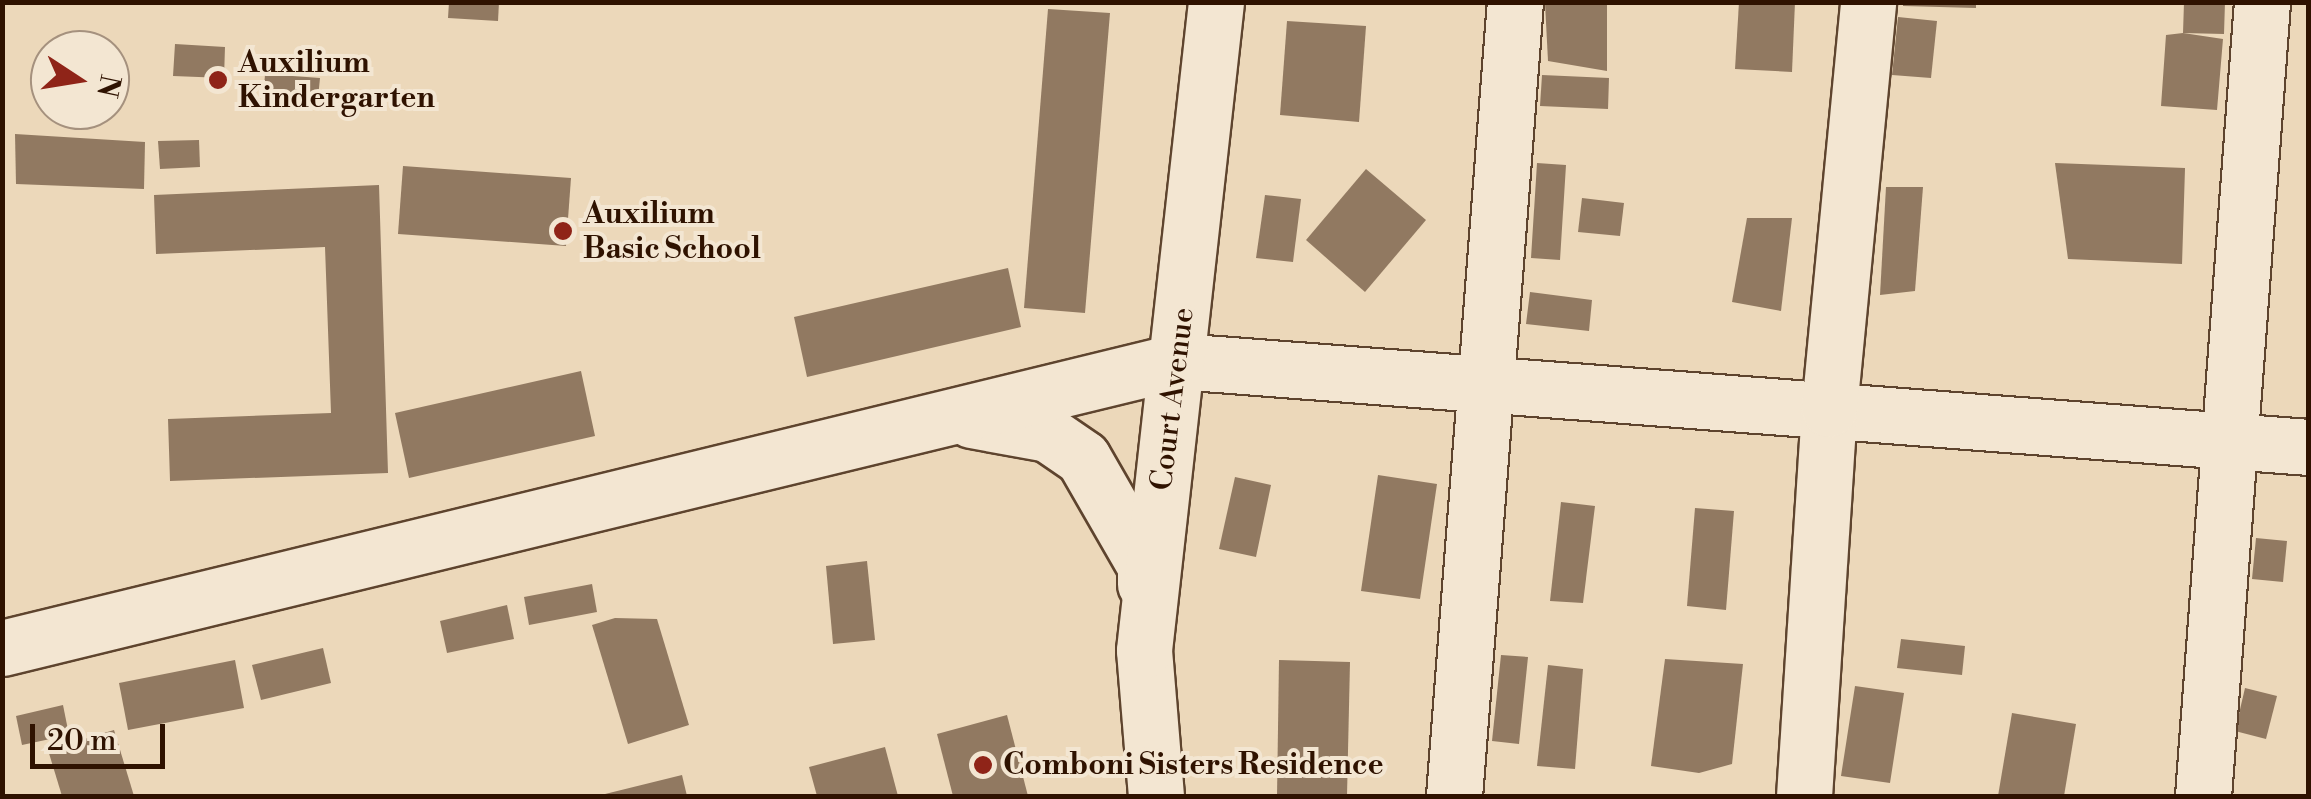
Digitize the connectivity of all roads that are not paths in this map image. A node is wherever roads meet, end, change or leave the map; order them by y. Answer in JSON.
{"nodes":[{"id":1,"x":1216,"y":2,"type":"edge"},
{"id":2,"x":1515,"y":2,"type":"edge"},
{"id":3,"x":1868,"y":2,"type":"edge"},
{"id":4,"x":2262,"y":2,"type":"edge"},
{"id":5,"x":1178,"y":360,"type":"junction"},
{"id":6,"x":1482,"y":380,"type":"junction"},
{"id":7,"x":1829,"y":409,"type":"junction"},
{"id":8,"x":953,"y":417,"type":"junction"},
{"id":9,"x":2230,"y":441,"type":"junction"},
{"id":10,"x":2308,"y":447,"type":"edge"},
{"id":11,"x":2,"y":648,"type":"edge"},
{"id":12,"x":1144,"y":650,"type":"junction"},
{"id":13,"x":1156,"y":796,"type":"edge"},
{"id":14,"x":1454,"y":796,"type":"edge"},
{"id":15,"x":1804,"y":796,"type":"edge"},
{"id":16,"x":2203,"y":796,"type":"edge"}],
"edges":[{"from":1,"to":5,"type":"street","name":"Court Avenue"},
{"from":2,"to":6,"type":"street"},
{"from":3,"to":7,"type":"street"},
{"from":4,"to":9,"type":"street"},
{"from":5,"to":6,"type":"street"},
{"from":5,"to":8,"type":"street"},
{"from":5,"to":12,"type":"street","name":"Court Avenue"},
{"from":6,"to":7,"type":"street"},
{"from":6,"to":14,"type":"street"},
{"from":7,"to":9,"type":"street"},
{"from":7,"to":15,"type":"street"},
{"from":8,"to":11,"type":"street"},
{"from":8,"to":12,"type":"street"},
{"from":9,"to":10,"type":"street"},
{"from":9,"to":16,"type":"street"},
{"from":12,"to":13,"type":"street","name":"Court Avenue"}]}
